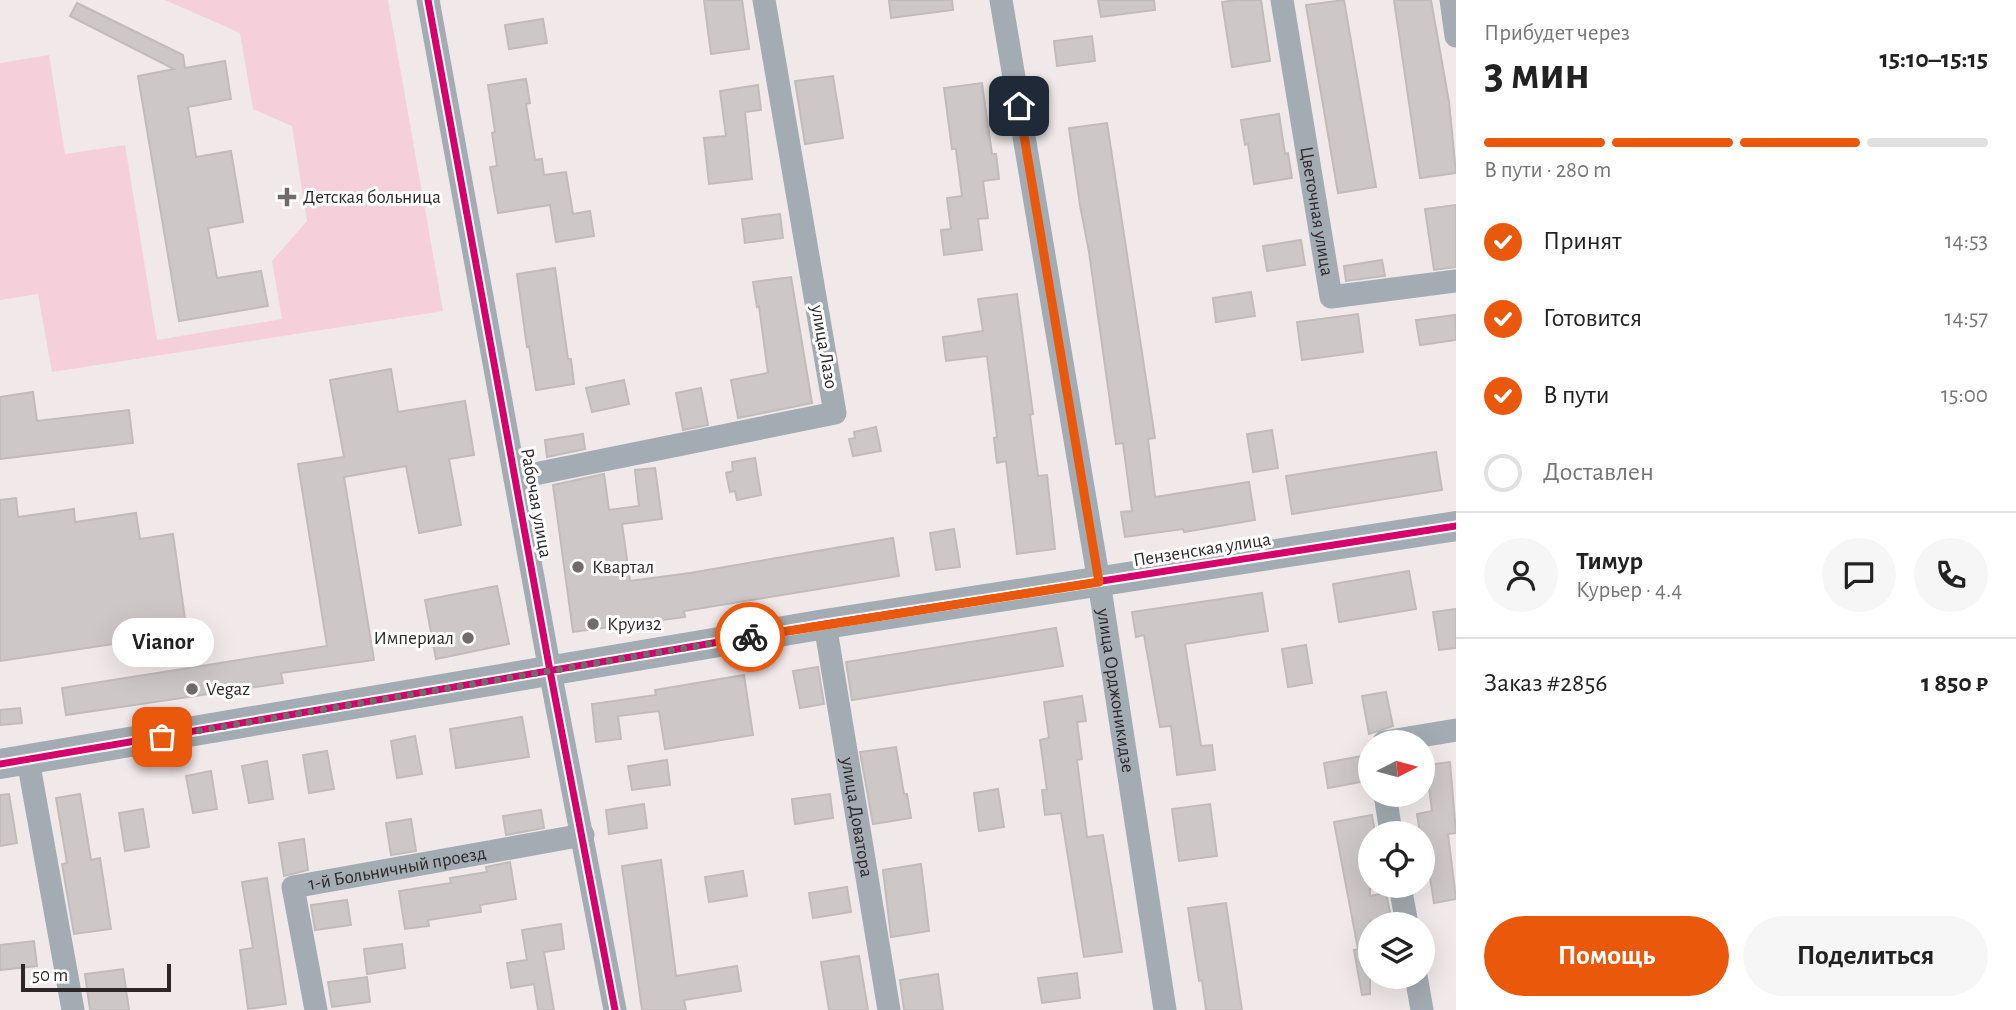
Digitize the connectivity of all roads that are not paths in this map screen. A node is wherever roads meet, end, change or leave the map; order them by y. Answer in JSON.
{"nodes":[{"id":1,"x":428,"y":0,"type":"edge"},
{"id":2,"x":764,"y":0,"type":"edge"},
{"id":3,"x":1001,"y":0,"type":"edge"},
{"id":4,"x":1282,"y":0,"type":"edge"},
{"id":5,"x":1451,"y":0,"type":"edge"},
{"id":6,"x":1456,"y":36,"type":"edge"},
{"id":7,"x":1456,"y":281,"type":"edge"},
{"id":8,"x":515,"y":478,"type":"junction"},
{"id":9,"x":1456,"y":526,"type":"edge"},
{"id":10,"x":1099,"y":582,"type":"junction"},
{"id":11,"x":825,"y":624,"type":"junction"},
{"id":12,"x":550,"y":671,"type":"junction"},
{"id":13,"x":1456,"y":730,"type":"edge"},
{"id":14,"x":1435,"y":734,"type":"edge"},
{"id":15,"x":14,"y":762,"type":"edge"},
{"id":16,"x":583,"y":835,"type":"junction"},
{"id":17,"x":1418,"y":989,"type":"edge"},
{"id":18,"x":74,"y":1010,"type":"edge"},
{"id":19,"x":316,"y":1010,"type":"edge"},
{"id":20,"x":615,"y":1010,"type":"edge"},
{"id":21,"x":889,"y":1010,"type":"edge"},
{"id":22,"x":1164,"y":1010,"type":"edge"},
{"id":23,"x":1422,"y":1010,"type":"edge"}],
"edges":[{"from":1,"to":8,"type":"street","name":"Рабочая улица"},
{"from":2,"to":8,"type":"street","name":"улица Лазо"},
{"from":3,"to":10,"type":"street","name":"улица Орджоникидзе"},
{"from":4,"to":7,"type":"street","name":"Цветочная улица"},
{"from":5,"to":6,"type":"street"},
{"from":8,"to":12,"type":"street","name":"Рабочая улица"},
{"from":9,"to":10,"type":"street","name":"Пензенская улица"},
{"from":10,"to":11,"type":"street","name":"Пензенская улица"},
{"from":10,"to":22,"type":"street","name":"улица Орджоникидзе"},
{"from":11,"to":12,"type":"street","name":"Пензенская улица"},
{"from":11,"to":21,"type":"street","name":"улица Доватора"},
{"from":12,"to":15,"type":"street","name":"Пензенская улица"},
{"from":12,"to":16,"type":"street","name":"Рабочая улица"},
{"from":13,"to":14,"type":"street"},
{"from":15,"to":18,"type":"street"},
{"from":16,"to":19,"type":"street","name":"1-й Больничный проезд"},
{"from":16,"to":20,"type":"street","name":"Рабочая улица"},
{"from":17,"to":23,"type":"street"}]}
